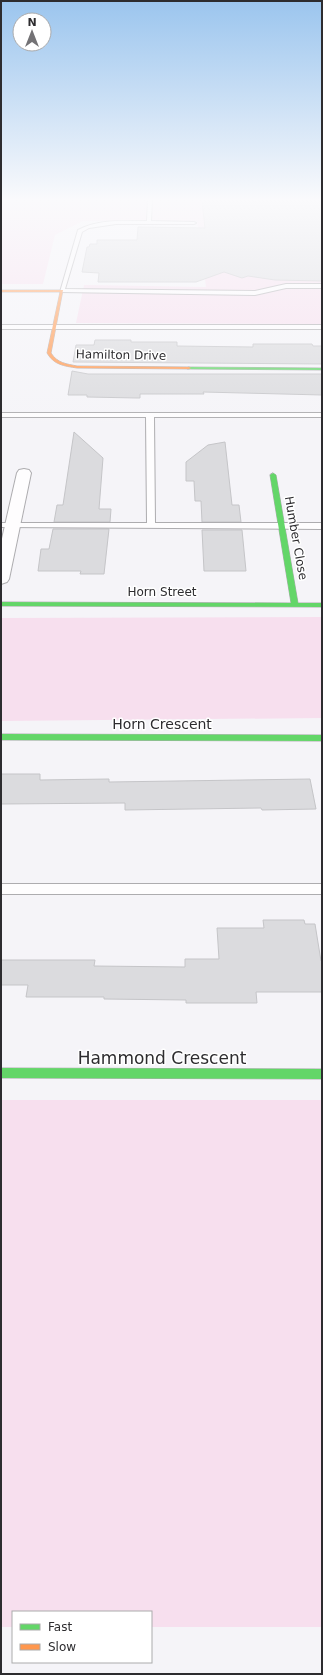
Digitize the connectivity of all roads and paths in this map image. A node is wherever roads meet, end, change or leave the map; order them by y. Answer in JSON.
{"nodes":[{"id":1,"x":67,"y":277,"type":"edge"},
{"id":2,"x":322,"y":286,"type":"edge"},
{"id":3,"x":1,"y":291,"type":"edge"},
{"id":4,"x":62,"y":291,"type":"junction"},
{"id":5,"x":1,"y":327,"type":"edge"},
{"id":6,"x":54,"y":327,"type":"junction"},
{"id":7,"x":322,"y":327,"type":"edge"},
{"id":8,"x":322,"y":369,"type":"edge"},
{"id":9,"x":1,"y":415,"type":"edge"},
{"id":10,"x":150,"y":415,"type":"junction"},
{"id":11,"x":322,"y":415,"type":"edge"},
{"id":12,"x":24,"y":473,"type":"dead end"},
{"id":13,"x":273,"y":475,"type":"dead end"},
{"id":14,"x":7,"y":525,"type":"edge"},
{"id":15,"x":151,"y":525,"type":"junction"},
{"id":16,"x":282,"y":526,"type":"junction"},
{"id":17,"x":322,"y":526,"type":"edge"},
{"id":18,"x":1,"y":579,"type":"edge"},
{"id":19,"x":1,"y":604,"type":"edge"},
{"id":20,"x":295,"y":605,"type":"junction"},
{"id":21,"x":322,"y":605,"type":"edge"},
{"id":22,"x":1,"y":737,"type":"edge"},
{"id":23,"x":322,"y":738,"type":"edge"},
{"id":24,"x":1,"y":889,"type":"edge"},
{"id":25,"x":322,"y":889,"type":"edge"},
{"id":26,"x":1,"y":1073,"type":"edge"},
{"id":27,"x":322,"y":1074,"type":"edge"}],
"edges":[{"from":1,"to":4,"type":"lane"},
{"from":2,"to":4,"type":"lane"},
{"from":3,"to":4,"type":"street"},
{"from":4,"to":6,"type":"street","name":"Hamilton Drive"},
{"from":5,"to":6,"type":"lane"},
{"from":6,"to":7,"type":"lane"},
{"from":6,"to":8,"type":"street","name":"Hamilton Drive"},
{"from":9,"to":10,"type":"lane"},
{"from":10,"to":11,"type":"lane"},
{"from":10,"to":15,"type":"lane"},
{"from":12,"to":14,"type":"street"},
{"from":13,"to":16,"type":"street","name":"Humber Close"},
{"from":14,"to":15,"type":"lane"},
{"from":14,"to":18,"type":"street"},
{"from":15,"to":16,"type":"lane"},
{"from":16,"to":17,"type":"lane"},
{"from":16,"to":20,"type":"street","name":"Humber Close"},
{"from":19,"to":20,"type":"street","name":"Horn Street"},
{"from":20,"to":21,"type":"street","name":"Horn Street"},
{"from":22,"to":23,"type":"street","name":"Horn Crescent"},
{"from":24,"to":25,"type":"lane"},
{"from":26,"to":27,"type":"street","name":"Hammond Crescent"}]}
